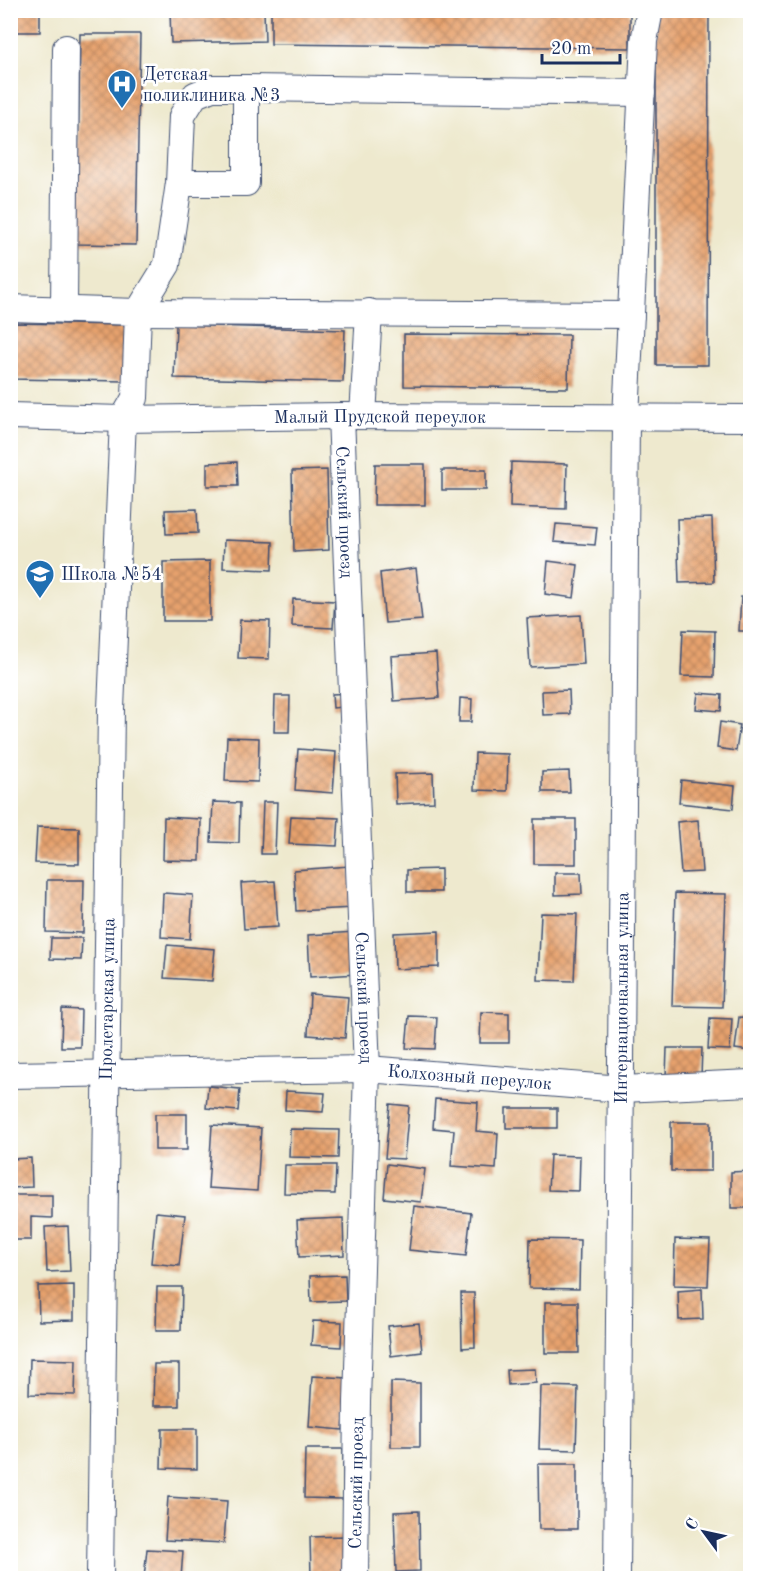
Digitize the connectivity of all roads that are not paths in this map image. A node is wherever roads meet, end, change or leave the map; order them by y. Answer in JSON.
{"nodes":[{"id":1,"x":650,"y":10,"type":"edge"},
{"id":2,"x":66,"y":48,"type":"dead end"},
{"id":3,"x":246,"y":88,"type":"junction"},
{"id":4,"x":642,"y":93,"type":"junction"},
{"id":5,"x":179,"y":183,"type":"junction"},
{"id":6,"x":10,"y":308,"type":"edge"},
{"id":7,"x":64,"y":310,"type":"junction"},
{"id":8,"x":138,"y":312,"type":"junction"},
{"id":9,"x":369,"y":312,"type":"junction"},
{"id":10,"x":631,"y":315,"type":"junction"},
{"id":11,"x":10,"y":416,"type":"edge"},
{"id":12,"x":352,"y":416,"type":"junction"},
{"id":13,"x":626,"y":418,"type":"junction"},
{"id":14,"x":750,"y":418,"type":"edge"},
{"id":15,"x":123,"y":419,"type":"junction"},
{"id":16,"x":367,"y":1069,"type":"junction"},
{"id":17,"x":106,"y":1072,"type":"junction"},
{"id":18,"x":10,"y":1075,"type":"edge"},
{"id":19,"x":750,"y":1083,"type":"edge"},
{"id":20,"x":622,"y":1089,"type":"junction"},
{"id":21,"x":100,"y":1578,"type":"edge"},
{"id":22,"x":355,"y":1578,"type":"edge"},
{"id":23,"x":617,"y":1578,"type":"edge"}],
"edges":[{"from":1,"to":4,"type":"street","name":"Интернациональная улица"},
{"from":2,"to":7,"type":"street"},
{"from":3,"to":4,"type":"street"},
{"from":3,"to":5,"type":"street"},
{"from":3,"to":5,"type":"street"},
{"from":4,"to":10,"type":"street","name":"Интернациональная улица"},
{"from":5,"to":8,"type":"street"},
{"from":6,"to":7,"type":"street"},
{"from":7,"to":8,"type":"street"},
{"from":8,"to":9,"type":"street"},
{"from":8,"to":15,"type":"street"},
{"from":9,"to":10,"type":"street"},
{"from":9,"to":12,"type":"street","name":"Сельский проезд"},
{"from":10,"to":13,"type":"street","name":"Интернациональная улица"},
{"from":11,"to":15,"type":"street","name":"Малый Прудской переулок"},
{"from":12,"to":13,"type":"street","name":"Малый Прудской переулок"},
{"from":12,"to":15,"type":"street","name":"Малый Прудской переулок"},
{"from":12,"to":16,"type":"street","name":"Сельский проезд"},
{"from":13,"to":14,"type":"street","name":"Малый Прудской переулок"},
{"from":13,"to":20,"type":"street","name":"Интернациональная улица"},
{"from":15,"to":17,"type":"street","name":"Пролетарская улица"},
{"from":16,"to":17,"type":"street","name":"Колхозный переулок"},
{"from":16,"to":20,"type":"street","name":"Колхозный переулок"},
{"from":16,"to":22,"type":"street","name":"Сельский проезд"},
{"from":17,"to":18,"type":"street","name":"Колхозный переулок"},
{"from":17,"to":21,"type":"street","name":"Пролетарская улица"},
{"from":19,"to":20,"type":"street","name":"Колхозный переулок"},
{"from":20,"to":23,"type":"street","name":"Интернациональная улица"}]}
